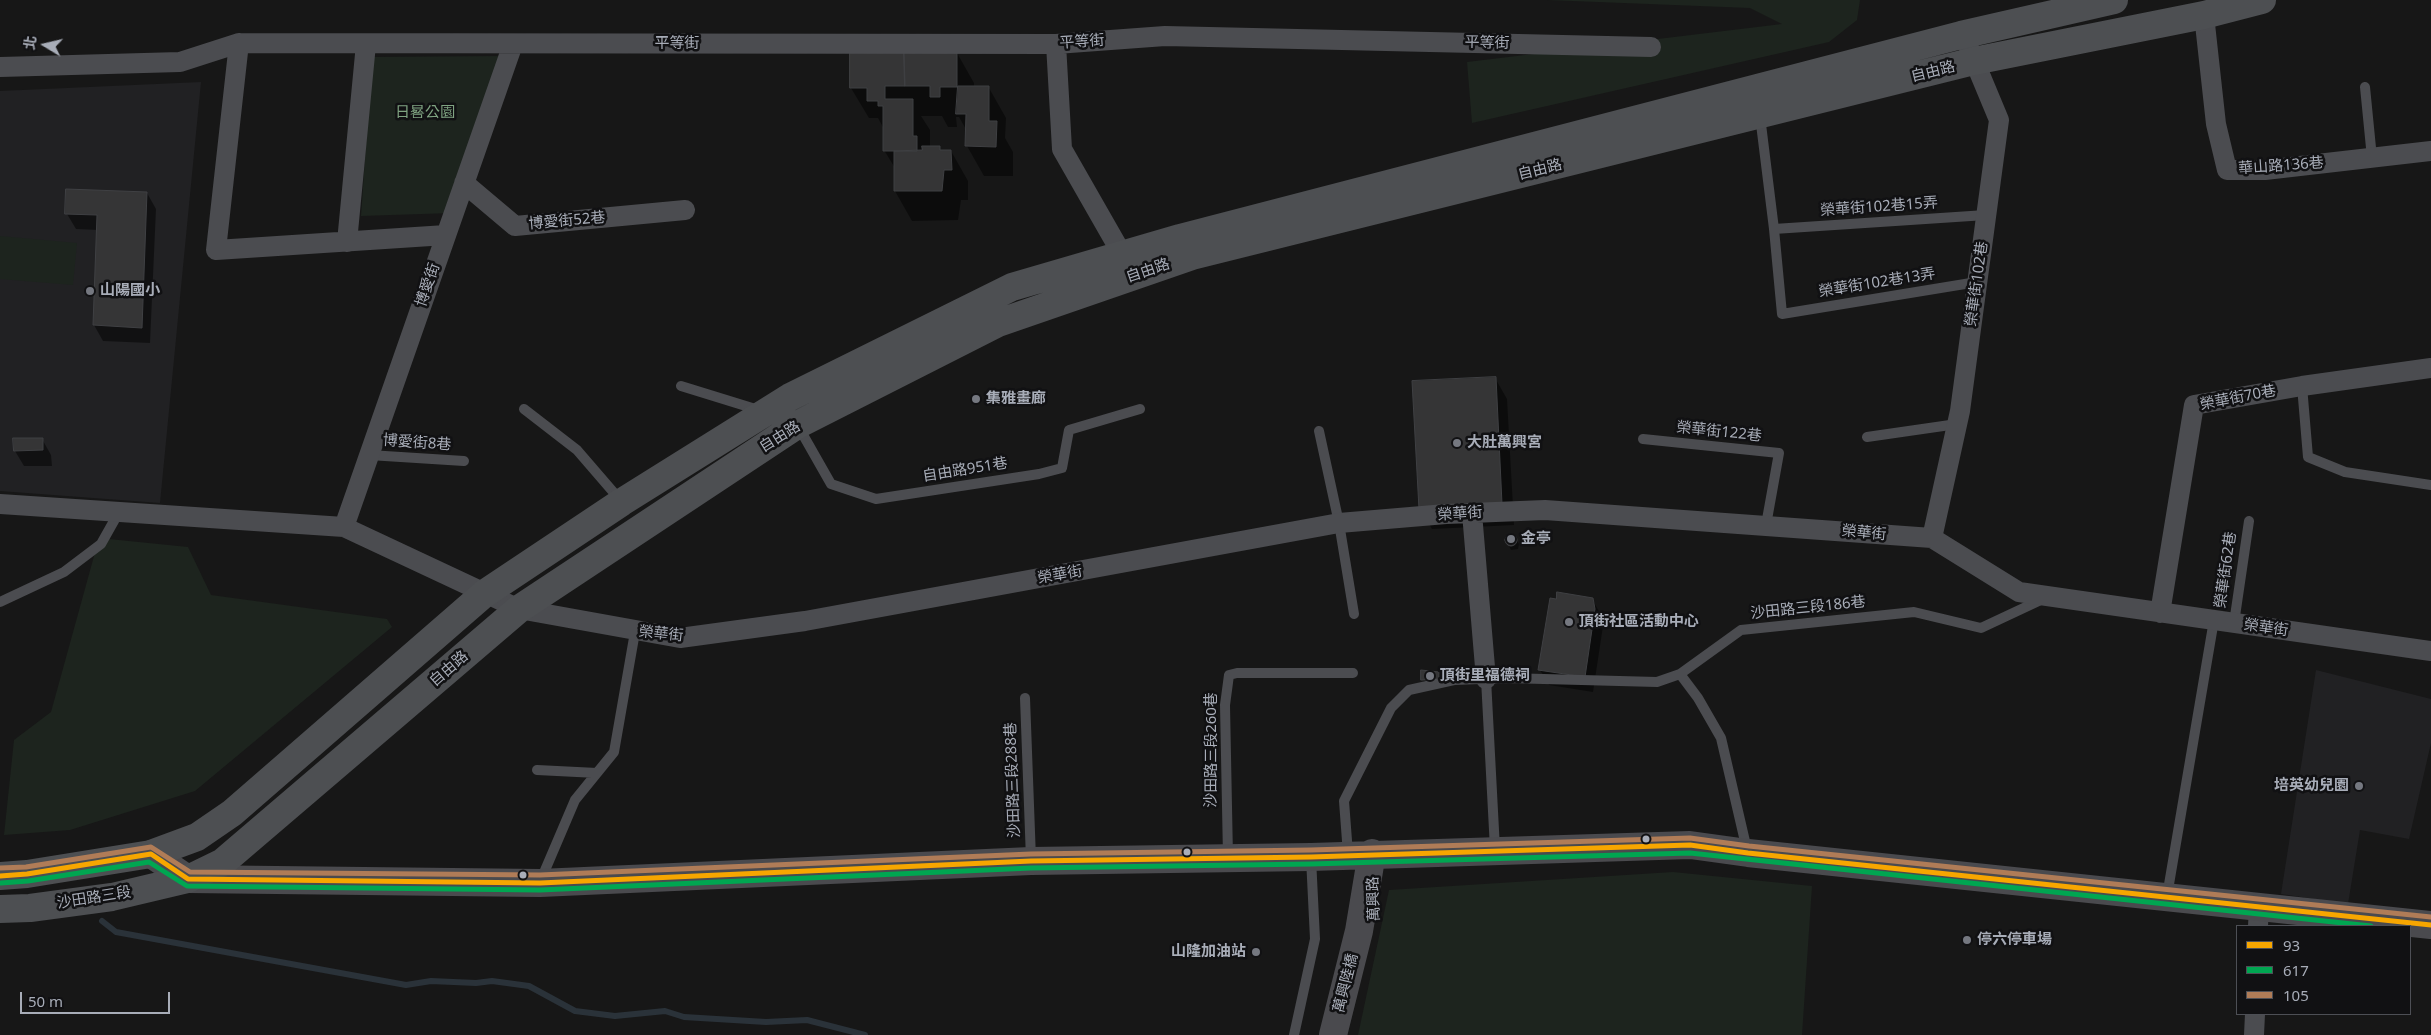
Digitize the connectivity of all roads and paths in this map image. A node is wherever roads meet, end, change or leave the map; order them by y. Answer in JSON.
{"nodes":[{"id":1,"x":2114,"y":0,"type":"edge"},
{"id":2,"x":2262,"y":0,"type":"edge"},
{"id":3,"x":2204,"y":15,"type":"junction"},
{"id":4,"x":1964,"y":35,"type":"junction"},
{"id":5,"x":239,"y":43,"type":"junction"},
{"id":6,"x":366,"y":44,"type":"junction"},
{"id":7,"x":513,"y":44,"type":"junction"},
{"id":8,"x":1056,"y":44,"type":"junction"},
{"id":9,"x":1651,"y":47,"type":"dead end"},
{"id":10,"x":1974,"y":61,"type":"junction"},
{"id":11,"x":0,"y":67,"type":"edge"},
{"id":12,"x":2365,"y":87,"type":"dead end"},
{"id":13,"x":1760,"y":116,"type":"junction"},
{"id":14,"x":2431,"y":151,"type":"edge"},
{"id":15,"x":2372,"y":158,"type":"junction"},
{"id":16,"x":464,"y":183,"type":"junction"},
{"id":17,"x":685,"y":210,"type":"dead end"},
{"id":18,"x":1986,"y":215,"type":"junction"},
{"id":19,"x":1774,"y":229,"type":"junction"},
{"id":20,"x":446,"y":235,"type":"junction"},
{"id":21,"x":347,"y":242,"type":"junction"},
{"id":22,"x":1122,"y":254,"type":"junction"},
{"id":23,"x":1977,"y":282,"type":"junction"},
{"id":24,"x":2431,"y":368,"type":"edge"},
{"id":25,"x":828,"y":378,"type":"junction"},
{"id":26,"x":681,"y":386,"type":"dead end"},
{"id":27,"x":2302,"y":386,"type":"junction"},
{"id":28,"x":838,"y":405,"type":"junction"},
{"id":29,"x":524,"y":409,"type":"dead end"},
{"id":30,"x":1140,"y":410,"type":"dead end"},
{"id":31,"x":766,"y":412,"type":"junction"},
{"id":32,"x":1957,"y":424,"type":"junction"},
{"id":33,"x":797,"y":425,"type":"junction"},
{"id":34,"x":1319,"y":431,"type":"dead end"},
{"id":35,"x":1867,"y":437,"type":"dead end"},
{"id":36,"x":1643,"y":439,"type":"dead end"},
{"id":37,"x":369,"y":456,"type":"junction"},
{"id":38,"x":464,"y":461,"type":"dead end"},
{"id":39,"x":2431,"y":485,"type":"edge"},
{"id":40,"x":622,"y":502,"type":"junction"},
{"id":41,"x":0,"y":504,"type":"edge"},
{"id":42,"x":119,"y":512,"type":"junction"},
{"id":43,"x":1472,"y":512,"type":"junction"},
{"id":44,"x":2249,"y":521,"type":"dead end"},
{"id":45,"x":1339,"y":523,"type":"junction"},
{"id":46,"x":1766,"y":525,"type":"junction"},
{"id":47,"x":344,"y":527,"type":"junction"},
{"id":48,"x":1932,"y":538,"type":"junction"},
{"id":49,"x":484,"y":594,"type":"junction"},
{"id":50,"x":2048,"y":597,"type":"junction"},
{"id":51,"x":0,"y":602,"type":"edge"},
{"id":52,"x":519,"y":609,"type":"junction"},
{"id":53,"x":2160,"y":613,"type":"junction"},
{"id":54,"x":1354,"y":614,"type":"dead end"},
{"id":55,"x":2224,"y":622,"type":"junction"},
{"id":56,"x":635,"y":632,"type":"junction"},
{"id":57,"x":2431,"y":651,"type":"edge"},
{"id":58,"x":1352,"y":673,"type":"dead end"},
{"id":59,"x":1680,"y":674,"type":"junction"},
{"id":60,"x":1486,"y":679,"type":"junction"},
{"id":61,"x":1025,"y":698,"type":"dead end"},
{"id":62,"x":537,"y":770,"type":"dead end"},
{"id":63,"x":597,"y":773,"type":"junction"},
{"id":64,"x":1495,"y":850,"type":"junction"},
{"id":65,"x":1748,"y":853,"type":"junction"},
{"id":66,"x":151,"y":854,"type":"junction"},
{"id":67,"x":1360,"y":854,"type":"junction"},
{"id":68,"x":1311,"y":857,"type":"junction"},
{"id":69,"x":1228,"y":858,"type":"junction"},
{"id":70,"x":1031,"y":862,"type":"junction"},
{"id":71,"x":0,"y":876,"type":"edge"},
{"id":72,"x":188,"y":880,"type":"junction"},
{"id":73,"x":540,"y":883,"type":"junction"},
{"id":74,"x":2167,"y":896,"type":"junction"},
{"id":75,"x":0,"y":909,"type":"edge"},
{"id":76,"x":2258,"y":917,"type":"edge"},
{"id":77,"x":2431,"y":925,"type":"edge"},
{"id":78,"x":1367,"y":933,"type":"junction"},
{"id":79,"x":2255,"y":1015,"type":"edge"},
{"id":80,"x":1294,"y":1035,"type":"edge"},
{"id":81,"x":1333,"y":1035,"type":"edge"},
{"id":82,"x":1351,"y":1035,"type":"edge"},
{"id":83,"x":2254,"y":1035,"type":"edge"}],
"edges":[{"from":1,"to":4,"type":"main road","name":"自由路"},
{"from":2,"to":3,"type":"main road","name":"自由路"},
{"from":3,"to":10,"type":"main road","name":"自由路"},
{"from":3,"to":15,"type":"street","name":"華山路136巷"},
{"from":4,"to":10,"type":"street","name":"榮華街102巷"},
{"from":4,"to":22,"type":"main road","name":"自由路"},
{"from":5,"to":6,"type":"street","name":"平等街"},
{"from":5,"to":11,"type":"street","name":"平等街"},
{"from":5,"to":21,"type":"street"},
{"from":6,"to":7,"type":"street","name":"平等街"},
{"from":6,"to":21,"type":"street"},
{"from":7,"to":8,"type":"street","name":"平等街"},
{"from":7,"to":16,"type":"street","name":"博愛街"},
{"from":8,"to":9,"type":"street","name":"平等街"},
{"from":8,"to":22,"type":"street"},
{"from":10,"to":13,"type":"main road","name":"自由路"},
{"from":10,"to":18,"type":"street","name":"榮華街102巷"},
{"from":12,"to":15,"type":"lane"},
{"from":13,"to":19,"type":"lane"},
{"from":13,"to":28,"type":"main road","name":"自由路"},
{"from":14,"to":15,"type":"street","name":"華山路136巷"},
{"from":16,"to":17,"type":"street","name":"博愛街52巷"},
{"from":16,"to":20,"type":"street","name":"博愛街"},
{"from":18,"to":19,"type":"lane","name":"榮華街102巷15弄"},
{"from":18,"to":23,"type":"street","name":"榮華街102巷"},
{"from":19,"to":23,"type":"lane","name":"榮華街102巷13弄"},
{"from":20,"to":21,"type":"street"},
{"from":20,"to":37,"type":"street","name":"博愛街"},
{"from":22,"to":25,"type":"main road","name":"自由路"},
{"from":23,"to":32,"type":"street","name":"榮華街102巷"},
{"from":24,"to":27,"type":"street","name":"榮華街70巷"},
{"from":25,"to":28,"type":"main road"},
{"from":25,"to":31,"type":"main road","name":"自由路"},
{"from":26,"to":31,"type":"lane"},
{"from":27,"to":39,"type":"lane"},
{"from":27,"to":53,"type":"street","name":"榮華街70巷"},
{"from":28,"to":33,"type":"main road","name":"自由路"},
{"from":29,"to":40,"type":"lane"},
{"from":30,"to":33,"type":"lane","name":"自由路951巷"},
{"from":31,"to":40,"type":"main road","name":"自由路"},
{"from":32,"to":35,"type":"lane"},
{"from":32,"to":48,"type":"street","name":"榮華街102巷"},
{"from":33,"to":52,"type":"main road","name":"自由路"},
{"from":34,"to":45,"type":"lane"},
{"from":36,"to":46,"type":"lane","name":"榮華街122巷"},
{"from":37,"to":38,"type":"lane","name":"博愛街8巷"},
{"from":37,"to":47,"type":"street","name":"博愛街"},
{"from":40,"to":49,"type":"main road","name":"自由路"},
{"from":41,"to":42,"type":"street"},
{"from":42,"to":47,"type":"street"},
{"from":42,"to":51,"type":"lane"},
{"from":43,"to":45,"type":"street","name":"榮華街"},
{"from":43,"to":46,"type":"street","name":"榮華街"},
{"from":43,"to":60,"type":"street"},
{"from":44,"to":55,"type":"lane","name":"榮華街62巷"},
{"from":45,"to":54,"type":"lane"},
{"from":45,"to":56,"type":"street","name":"榮華街"},
{"from":46,"to":48,"type":"street","name":"榮華街"},
{"from":47,"to":49,"type":"street","name":"榮華街"},
{"from":48,"to":50,"type":"street","name":"榮華街"},
{"from":49,"to":52,"type":"street","name":"榮華街"},
{"from":49,"to":66,"type":"main road","name":"自由路"},
{"from":50,"to":53,"type":"street","name":"榮華街"},
{"from":50,"to":59,"type":"lane","name":"沙田路三段186巷"},
{"from":52,"to":56,"type":"street","name":"榮華街"},
{"from":52,"to":72,"type":"main road","name":"自由路"},
{"from":53,"to":55,"type":"street","name":"榮華街"},
{"from":55,"to":57,"type":"street","name":"榮華街"},
{"from":55,"to":74,"type":"lane","name":"榮華街62巷"},
{"from":56,"to":63,"type":"lane"},
{"from":58,"to":69,"type":"lane","name":"沙田路三段260巷"},
{"from":59,"to":60,"type":"lane","name":"沙田路三段186巷"},
{"from":59,"to":65,"type":"lane"},
{"from":60,"to":64,"type":"lane"},
{"from":60,"to":67,"type":"lane","name":"沙田路三段186巷"},
{"from":61,"to":70,"type":"lane","name":"沙田路三段288巷"},
{"from":62,"to":63,"type":"lane"},
{"from":63,"to":73,"type":"lane"},
{"from":64,"to":65,"type":"street","name":"沙田路三段"},
{"from":64,"to":67,"type":"street","name":"沙田路三段"},
{"from":65,"to":74,"type":"street","name":"沙田路三段"},
{"from":66,"to":71,"type":"main road"},
{"from":66,"to":72,"type":"street"},
{"from":67,"to":68,"type":"street","name":"沙田路三段"},
{"from":67,"to":78,"type":"street","name":"萬興路"},
{"from":68,"to":69,"type":"street","name":"沙田路三段"},
{"from":68,"to":80,"type":"lane"},
{"from":69,"to":70,"type":"street","name":"沙田路三段"},
{"from":70,"to":73,"type":"street","name":"沙田路三段"},
{"from":72,"to":73,"type":"street","name":"沙田路三段"},
{"from":72,"to":75,"type":"main road","name":"沙田路三段"},
{"from":74,"to":76,"type":"street","name":"沙田路三段"},
{"from":76,"to":77,"type":"street","name":"沙田路三段"},
{"from":78,"to":81,"type":"street","name":"萬興陸橋"},
{"from":78,"to":82,"type":"street","name":"萬興陸橋"},
{"from":79,"to":83,"type":"street"}]}
